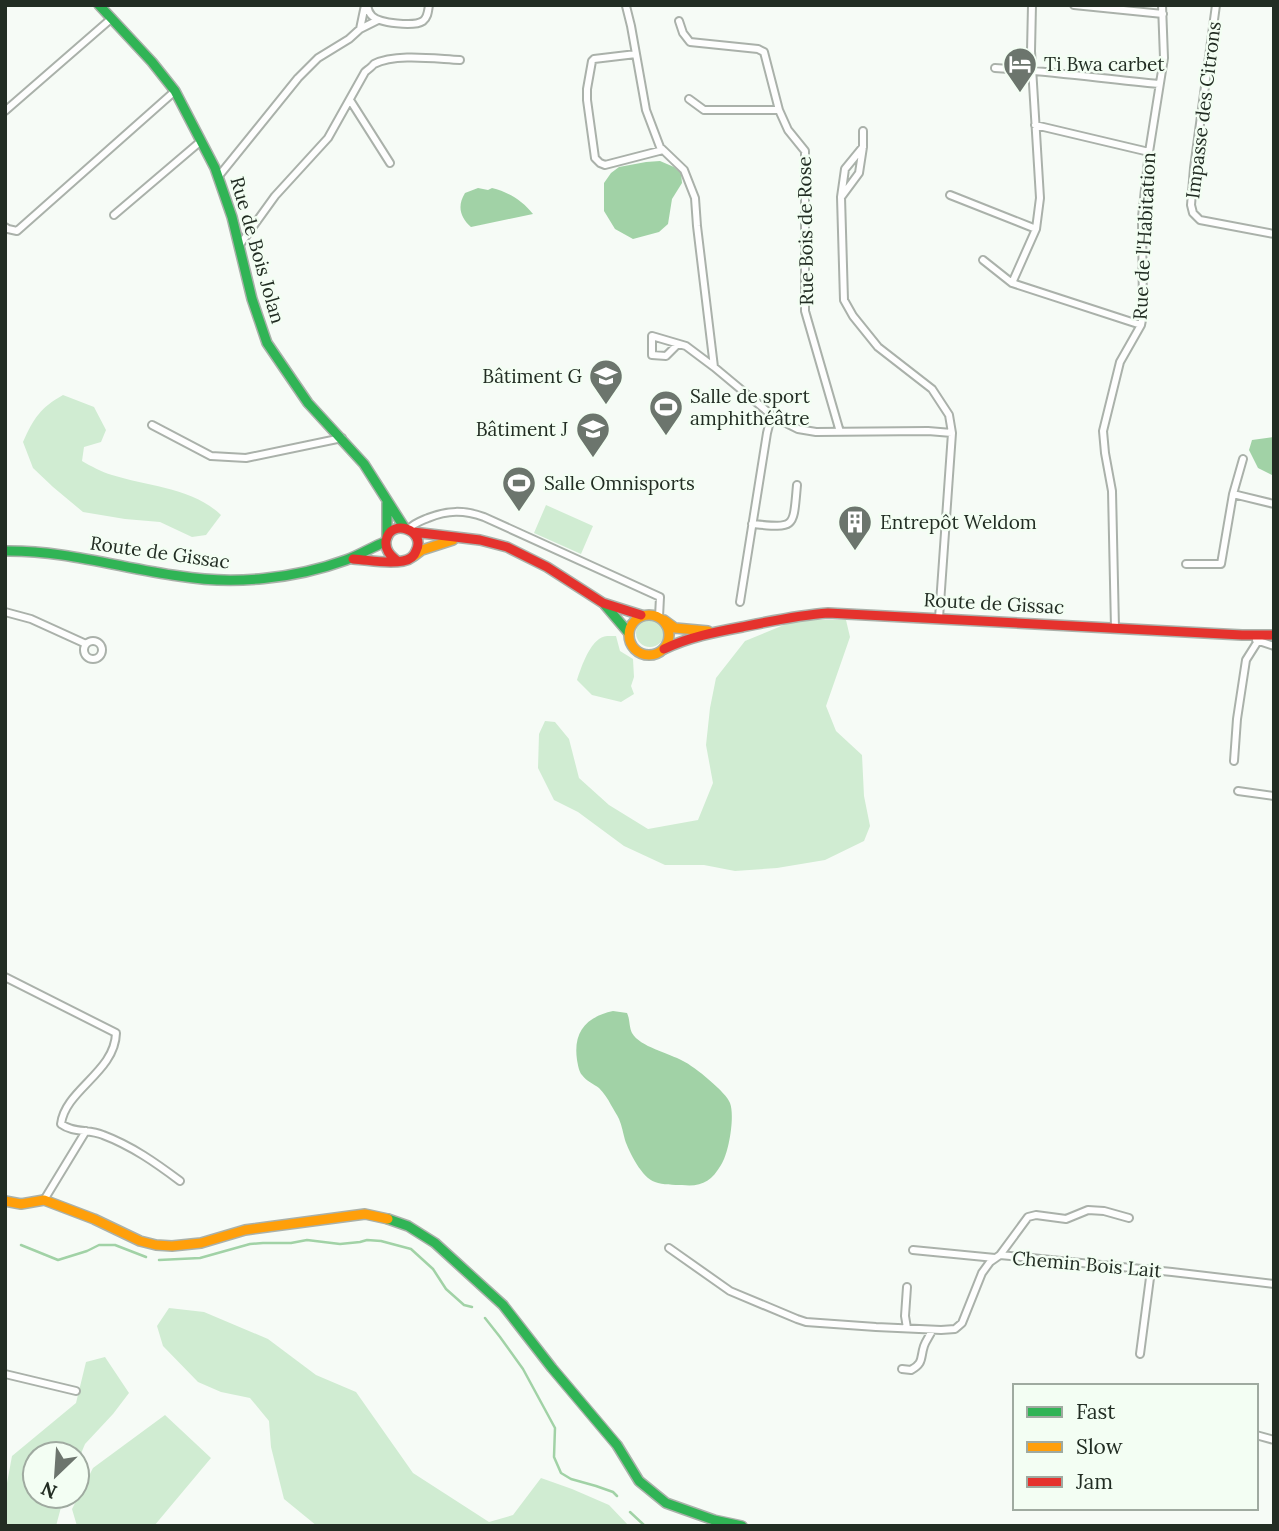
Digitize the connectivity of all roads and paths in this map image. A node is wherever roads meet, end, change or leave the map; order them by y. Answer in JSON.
{"nodes":[{"id":1,"x":99,"y":5,"type":"edge"},
{"id":2,"x":366,"y":5,"type":"edge"},
{"id":3,"x":429,"y":5,"type":"edge"},
{"id":4,"x":1032,"y":5,"type":"edge"},
{"id":5,"x":1074,"y":5,"type":"edge"},
{"id":6,"x":1161,"y":5,"type":"edge"},
{"id":7,"x":1216,"y":5,"type":"edge"},
{"id":8,"x":626,"y":6,"type":"edge"},
{"id":9,"x":1163,"y":14,"type":"junction"},
{"id":10,"x":112,"y":18,"type":"junction"},
{"id":11,"x":378,"y":20,"type":"junction"},
{"id":12,"x":679,"y":21,"type":"dead end"},
{"id":13,"x":360,"y":29,"type":"junction"},
{"id":14,"x":636,"y":54,"type":"junction"},
{"id":15,"x":460,"y":60,"type":"dead end"},
{"id":16,"x":995,"y":68,"type":"dead end"},
{"id":17,"x":1032,"y":70,"type":"junction"},
{"id":18,"x":1159,"y":84,"type":"junction"},
{"id":19,"x":176,"y":92,"type":"junction"},
{"id":20,"x":690,"y":99,"type":"dead end"},
{"id":21,"x":350,"y":100,"type":"junction"},
{"id":22,"x":779,"y":110,"type":"junction"},
{"id":23,"x":5,"y":111,"type":"edge"},
{"id":24,"x":1035,"y":125,"type":"junction"},
{"id":25,"x":863,"y":131,"type":"dead end"},
{"id":26,"x":201,"y":141,"type":"junction"},
{"id":27,"x":863,"y":147,"type":"junction"},
{"id":28,"x":663,"y":150,"type":"junction"},
{"id":29,"x":1149,"y":152,"type":"junction"},
{"id":30,"x":390,"y":163,"type":"dead end"},
{"id":31,"x":218,"y":177,"type":"junction"},
{"id":32,"x":950,"y":195,"type":"dead end"},
{"id":33,"x":841,"y":197,"type":"junction"},
{"id":34,"x":114,"y":215,"type":"dead end"},
{"id":35,"x":5,"y":227,"type":"edge"},
{"id":36,"x":1036,"y":229,"type":"junction"},
{"id":37,"x":1274,"y":234,"type":"edge"},
{"id":38,"x":239,"y":246,"type":"junction"},
{"id":39,"x":983,"y":260,"type":"dead end"},
{"id":40,"x":1012,"y":283,"type":"junction"},
{"id":41,"x":1141,"y":325,"type":"junction"},
{"id":42,"x":678,"y":344,"type":"dead end"},
{"id":43,"x":714,"y":367,"type":"junction"},
{"id":44,"x":774,"y":417,"type":"junction"},
{"id":45,"x":152,"y":425,"type":"dead end"},
{"id":46,"x":840,"y":432,"type":"junction"},
{"id":47,"x":952,"y":433,"type":"junction"},
{"id":48,"x":342,"y":438,"type":"junction"},
{"id":49,"x":1243,"y":459,"type":"dead end"},
{"id":50,"x":797,"y":485,"type":"dead end"},
{"id":51,"x":1233,"y":494,"type":"junction"},
{"id":52,"x":387,"y":503,"type":"junction"},
{"id":53,"x":1274,"y":504,"type":"edge"},
{"id":54,"x":752,"y":524,"type":"junction"},
{"id":55,"x":409,"y":529,"type":"junction"},
{"id":56,"x":460,"y":538,"type":"junction"},
{"id":57,"x":386,"y":539,"type":"junction"},
{"id":58,"x":5,"y":551,"type":"edge"},
{"id":59,"x":414,"y":556,"type":"junction"},
{"id":60,"x":349,"y":559,"type":"junction"},
{"id":61,"x":396,"y":560,"type":"junction"},
{"id":62,"x":1186,"y":564,"type":"dead end"},
{"id":63,"x":740,"y":602,"type":"dead end"},
{"id":64,"x":603,"y":603,"type":"junction"},
{"id":65,"x":5,"y":612,"type":"edge"},
{"id":66,"x":641,"y":615,"type":"junction"},
{"id":67,"x":661,"y":618,"type":"junction"},
{"id":68,"x":939,"y":618,"type":"junction"},
{"id":69,"x":1115,"y":628,"type":"junction"},
{"id":70,"x":715,"y":631,"type":"junction"},
{"id":71,"x":628,"y":632,"type":"junction"},
{"id":72,"x":1242,"y":635,"type":"junction"},
{"id":73,"x":1274,"y":635,"type":"edge"},
{"id":74,"x":1258,"y":641,"type":"junction"},
{"id":75,"x":86,"y":644,"type":"dead end"},
{"id":76,"x":1274,"y":646,"type":"edge"},
{"id":77,"x":664,"y":649,"type":"junction"},
{"id":78,"x":1234,"y":761,"type":"dead end"},
{"id":79,"x":1238,"y":790,"type":"dead end"},
{"id":80,"x":1274,"y":796,"type":"edge"},
{"id":81,"x":5,"y":977,"type":"edge"},
{"id":82,"x":86,"y":1131,"type":"junction"},
{"id":83,"x":180,"y":1181,"type":"dead end"},
{"id":84,"x":44,"y":1200,"type":"junction"},
{"id":85,"x":5,"y":1201,"type":"edge"},
{"id":86,"x":1129,"y":1218,"type":"dead end"},
{"id":87,"x":669,"y":1248,"type":"dead end"},
{"id":88,"x":913,"y":1250,"type":"dead end"},
{"id":89,"x":998,"y":1257,"type":"junction"},
{"id":90,"x":1152,"y":1270,"type":"junction"},
{"id":91,"x":1274,"y":1284,"type":"edge"},
{"id":92,"x":906,"y":1287,"type":"dead end"},
{"id":93,"x":906,"y":1328,"type":"junction"},
{"id":94,"x":932,"y":1330,"type":"junction"},
{"id":95,"x":1140,"y":1354,"type":"dead end"},
{"id":96,"x":902,"y":1369,"type":"dead end"},
{"id":97,"x":5,"y":1374,"type":"edge"},
{"id":98,"x":76,"y":1391,"type":"dead end"},
{"id":99,"x":742,"y":1526,"type":"edge"}],
"edges":[{"from":1,"to":10,"type":"main road","name":"Rue de Bois Jolan"},
{"from":2,"to":11,"type":"street"},
{"from":2,"to":13,"type":"street"},
{"from":3,"to":11,"type":"street"},
{"from":4,"to":17,"type":"street"},
{"from":5,"to":9,"type":"street"},
{"from":6,"to":9,"type":"street","name":"Rue de l'Habitation"},
{"from":7,"to":37,"type":"street","name":"Impasse des Citrons"},
{"from":8,"to":14,"type":"street"},
{"from":9,"to":18,"type":"street","name":"Rue de l'Habitation"},
{"from":10,"to":19,"type":"main road","name":"Rue de Bois Jolan"},
{"from":10,"to":23,"type":"street"},
{"from":11,"to":13,"type":"street"},
{"from":12,"to":22,"type":"street","name":"Rue Bois de Rose"},
{"from":13,"to":31,"type":"street"},
{"from":14,"to":28,"type":"street"},
{"from":14,"to":28,"type":"street"},
{"from":15,"to":21,"type":"street"},
{"from":16,"to":17,"type":"street"},
{"from":17,"to":18,"type":"street"},
{"from":17,"to":24,"type":"street"},
{"from":18,"to":29,"type":"street","name":"Rue de l'Habitation"},
{"from":19,"to":26,"type":"main road","name":"Rue de Bois Jolan"},
{"from":19,"to":35,"type":"street"},
{"from":20,"to":22,"type":"street"},
{"from":21,"to":30,"type":"street"},
{"from":21,"to":38,"type":"street"},
{"from":22,"to":46,"type":"street","name":"Rue Bois de Rose"},
{"from":24,"to":29,"type":"street"},
{"from":24,"to":36,"type":"street"},
{"from":25,"to":27,"type":"street"},
{"from":26,"to":31,"type":"main road","name":"Rue de Bois Jolan"},
{"from":26,"to":34,"type":"street"},
{"from":27,"to":33,"type":"street"},
{"from":27,"to":33,"type":"street"},
{"from":28,"to":43,"type":"street"},
{"from":29,"to":41,"type":"street","name":"Rue de l'Habitation"},
{"from":31,"to":38,"type":"main road","name":"Rue de Bois Jolan"},
{"from":32,"to":36,"type":"street"},
{"from":33,"to":47,"type":"street"},
{"from":36,"to":40,"type":"street"},
{"from":38,"to":48,"type":"main road","name":"Rue de Bois Jolan"},
{"from":39,"to":40,"type":"street"},
{"from":40,"to":41,"type":"street"},
{"from":41,"to":69,"type":"street","name":"Rue de l'Habitation"},
{"from":42,"to":43,"type":"street"},
{"from":43,"to":44,"type":"street"},
{"from":44,"to":46,"type":"street"},
{"from":44,"to":54,"type":"street"},
{"from":45,"to":48,"type":"street"},
{"from":46,"to":47,"type":"street"},
{"from":47,"to":68,"type":"street"},
{"from":48,"to":52,"type":"main road","name":"Rue de Bois Jolan"},
{"from":49,"to":51,"type":"street"},
{"from":50,"to":54,"type":"street"},
{"from":51,"to":53,"type":"street"},
{"from":51,"to":62,"type":"street"},
{"from":52,"to":55,"type":"main road","name":"Rue de Bois Jolan"},
{"from":52,"to":57,"type":"main road"},
{"from":54,"to":63,"type":"street"},
{"from":55,"to":56,"type":"main road"},
{"from":55,"to":57,"type":"main road"},
{"from":55,"to":59,"type":"main road"},
{"from":55,"to":67,"type":"street"},
{"from":56,"to":59,"type":"main road"},
{"from":56,"to":64,"type":"main road"},
{"from":57,"to":60,"type":"main road","name":"Route de Gissac"},
{"from":57,"to":61,"type":"main road"},
{"from":58,"to":60,"type":"main road","name":"Route de Gissac"},
{"from":59,"to":61,"type":"main road"},
{"from":60,"to":61,"type":"main road","name":"Route de Gissac"},
{"from":64,"to":66,"type":"main road"},
{"from":64,"to":71,"type":"main road"},
{"from":65,"to":75,"type":"street"},
{"from":66,"to":67,"type":"main road"},
{"from":66,"to":71,"type":"main road"},
{"from":67,"to":70,"type":"main road","name":"Route de Gissac"},
{"from":67,"to":77,"type":"main road"},
{"from":68,"to":69,"type":"main road","name":"Route de Gissac"},
{"from":68,"to":70,"type":"main road","name":"Route de Gissac"},
{"from":69,"to":72,"type":"main road","name":"Route de Gissac"},
{"from":70,"to":77,"type":"main road","name":"Route de Gissac"},
{"from":71,"to":77,"type":"main road"},
{"from":72,"to":73,"type":"main road","name":"Route de Gissac"},
{"from":72,"to":74,"type":"street"},
{"from":74,"to":76,"type":"street"},
{"from":74,"to":78,"type":"street"},
{"from":79,"to":80,"type":"street"},
{"from":81,"to":82,"type":"street"},
{"from":82,"to":83,"type":"street"},
{"from":82,"to":84,"type":"street"},
{"from":84,"to":85,"type":"main road"},
{"from":84,"to":99,"type":"main road"},
{"from":86,"to":89,"type":"street"},
{"from":87,"to":93,"type":"street","name":"Chemin Bois Lait"},
{"from":88,"to":89,"type":"street"},
{"from":89,"to":90,"type":"street","name":"Chemin Bois Lait"},
{"from":89,"to":94,"type":"street","name":"Chemin Bois Lait"},
{"from":90,"to":91,"type":"street","name":"Chemin Bois Lait"},
{"from":90,"to":95,"type":"street"},
{"from":92,"to":93,"type":"street"},
{"from":93,"to":94,"type":"street","name":"Chemin Bois Lait"},
{"from":94,"to":96,"type":"street"},
{"from":97,"to":98,"type":"street"}]}
